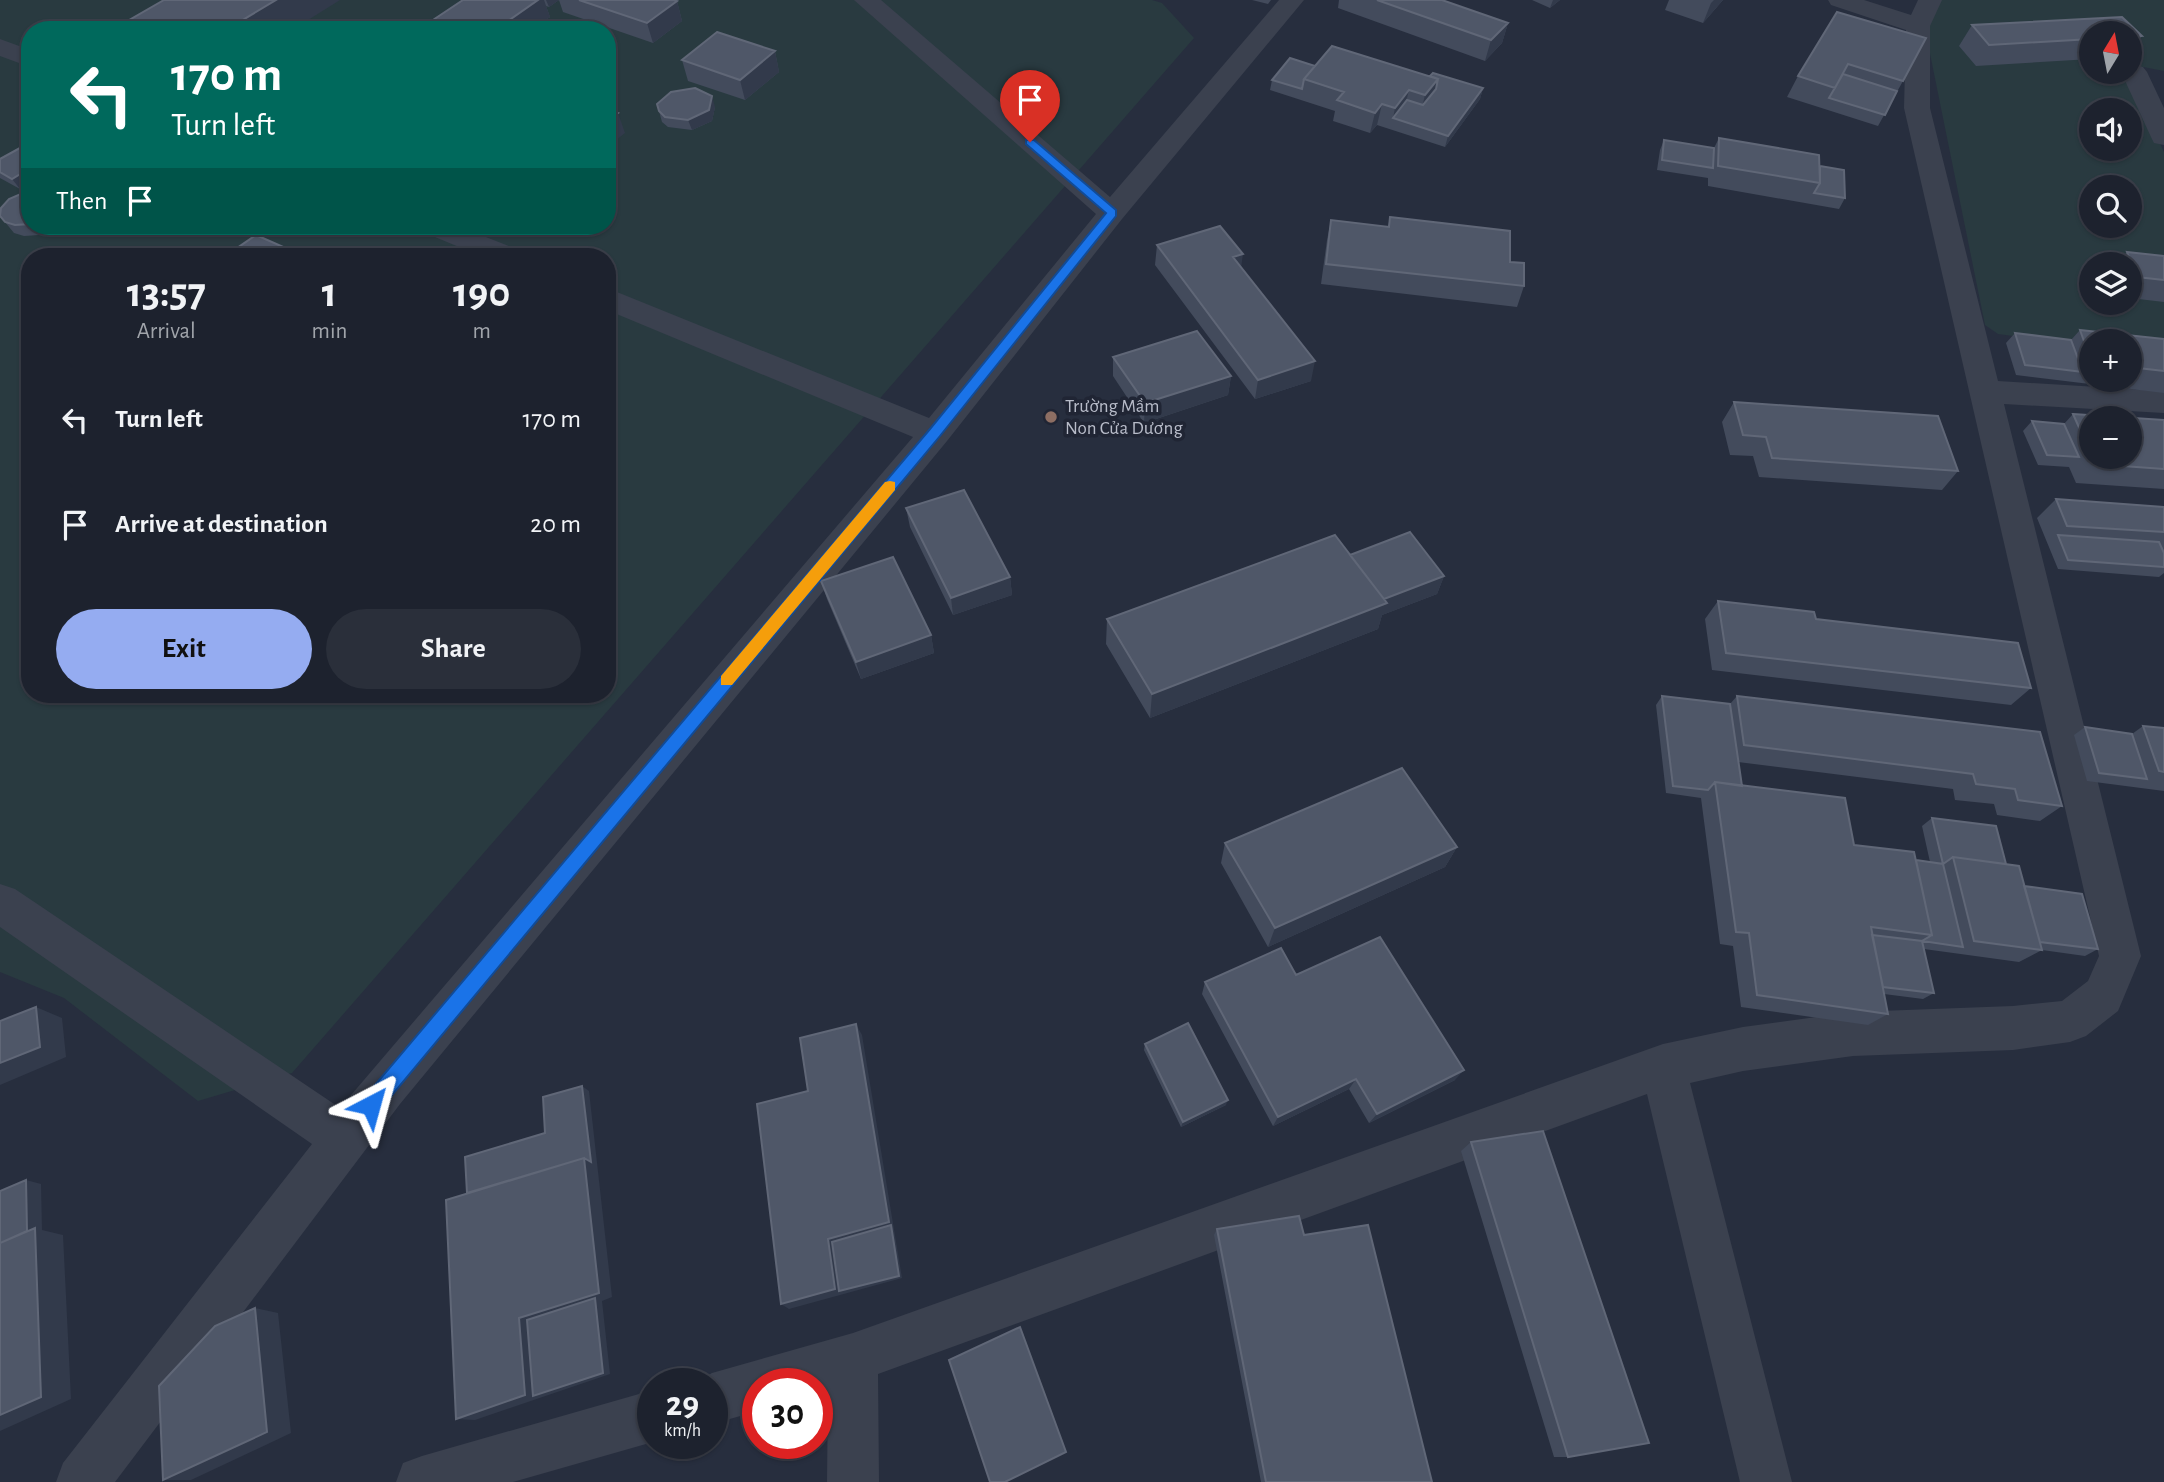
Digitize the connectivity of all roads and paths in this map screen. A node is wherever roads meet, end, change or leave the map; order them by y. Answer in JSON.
{"nodes":[{"id":1,"x":866,"y":0,"type":"edge"},
{"id":2,"x":1292,"y":0,"type":"edge"},
{"id":3,"x":1840,"y":0,"type":"edge"},
{"id":4,"x":1924,"y":13,"type":"edge"},
{"id":5,"x":0,"y":47,"type":"edge"},
{"id":6,"x":21,"y":56,"type":"edge"},
{"id":7,"x":2140,"y":84,"type":"edge"},
{"id":8,"x":2164,"y":137,"type":"edge"},
{"id":9,"x":1112,"y":213,"type":"junction"},
{"id":10,"x":455,"y":235,"type":"edge"},
{"id":11,"x":487,"y":248,"type":"edge"},
{"id":12,"x":616,"y":302,"type":"edge"},
{"id":13,"x":1986,"y":392,"type":"junction"},
{"id":14,"x":2164,"y":402,"type":"edge"},
{"id":15,"x":935,"y":433,"type":"junction"},
{"id":16,"x":0,"y":902,"type":"edge"},
{"id":17,"x":1663,"y":1066,"type":"junction"},
{"id":18,"x":345,"y":1139,"type":"junction"},
{"id":19,"x":853,"y":1358,"type":"junction"},
{"id":20,"x":819,"y":1368,"type":"edge"},
{"id":21,"x":637,"y":1421,"type":"edge"},
{"id":22,"x":82,"y":1482,"type":"edge"},
{"id":23,"x":422,"y":1482,"type":"edge"},
{"id":24,"x":853,"y":1482,"type":"edge"},
{"id":25,"x":1766,"y":1482,"type":"edge"}],
"edges":[{"from":1,"to":9,"type":"street"},
{"from":2,"to":9,"type":"street"},
{"from":3,"to":4,"type":"street"},
{"from":4,"to":13,"type":"street"},
{"from":5,"to":6,"type":"street"},
{"from":7,"to":8,"type":"street"},
{"from":9,"to":15,"type":"street"},
{"from":10,"to":11,"type":"street"},
{"from":12,"to":15,"type":"street"},
{"from":13,"to":14,"type":"street"},
{"from":13,"to":17,"type":"street"},
{"from":15,"to":18,"type":"street"},
{"from":16,"to":18,"type":"street"},
{"from":17,"to":19,"type":"street"},
{"from":17,"to":25,"type":"street"},
{"from":18,"to":22,"type":"street"},
{"from":19,"to":20,"type":"street"},
{"from":19,"to":24,"type":"street"},
{"from":21,"to":23,"type":"street"}]}
